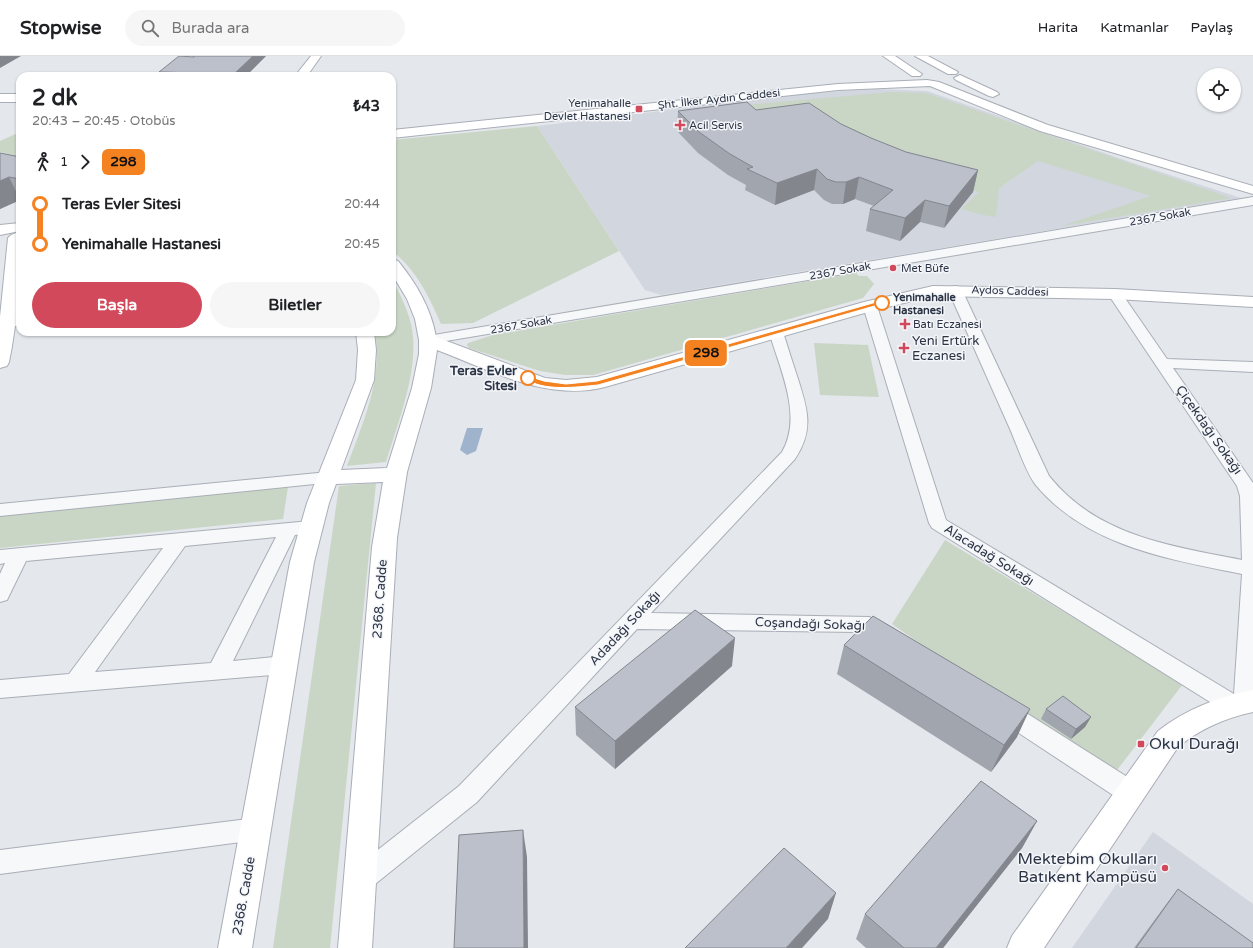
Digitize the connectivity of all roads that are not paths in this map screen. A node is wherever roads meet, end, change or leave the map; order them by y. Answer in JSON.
{"nodes":[{"id":1,"x":316,"y":56,"type":"edge"},
{"id":2,"x":888,"y":56,"type":"edge"},
{"id":3,"x":920,"y":56,"type":"edge"},
{"id":4,"x":304,"y":72,"type":"edge"},
{"id":5,"x":916,"y":74,"type":"junction"},
{"id":6,"x":956,"y":75,"type":"junction"},
{"id":7,"x":931,"y":83,"type":"junction"},
{"id":8,"x":0,"y":98,"type":"edge"},
{"id":9,"x":16,"y":98,"type":"edge"},
{"id":10,"x":687,"y":100,"type":"junction"},
{"id":11,"x":396,"y":128,"type":"edge"},
{"id":12,"x":396,"y":134,"type":"edge"},
{"id":13,"x":1253,"y":178,"type":"edge"},
{"id":14,"x":1253,"y":190,"type":"edge"},
{"id":15,"x":1253,"y":201,"type":"edge"},
{"id":16,"x":0,"y":230,"type":"edge"},
{"id":17,"x":14,"y":236,"type":"edge"},
{"id":18,"x":396,"y":269,"type":"edge"},
{"id":19,"x":955,"y":290,"type":"junction"},
{"id":20,"x":1115,"y":294,"type":"junction"},
{"id":21,"x":1253,"y":302,"type":"edge"},
{"id":22,"x":870,"y":306,"type":"junction"},
{"id":23,"x":14,"y":322,"type":"edge"},
{"id":24,"x":776,"y":332,"type":"junction"},
{"id":25,"x":365,"y":336,"type":"edge"},
{"id":26,"x":428,"y":340,"type":"junction"},
{"id":27,"x":0,"y":362,"type":"edge"},
{"id":28,"x":1162,"y":363,"type":"junction"},
{"id":29,"x":1253,"y":368,"type":"edge"},
{"id":30,"x":396,"y":474,"type":"junction"},
{"id":31,"x":1246,"y":475,"type":"edge"},
{"id":32,"x":328,"y":478,"type":"junction"},
{"id":33,"x":0,"y":510,"type":"edge"},
{"id":34,"x":300,"y":528,"type":"junction"},
{"id":35,"x":180,"y":539,"type":"junction"},
{"id":36,"x":19,"y":555,"type":"junction"},
{"id":37,"x":0,"y":557,"type":"edge"},
{"id":38,"x":1253,"y":569,"type":"edge"},
{"id":39,"x":0,"y":595,"type":"edge"},
{"id":40,"x":631,"y":621,"type":"junction"},
{"id":41,"x":901,"y":644,"type":"edge"},
{"id":42,"x":284,"y":664,"type":"junction"},
{"id":43,"x":218,"y":670,"type":"junction"},
{"id":44,"x":75,"y":683,"type":"junction"},
{"id":45,"x":0,"y":689,"type":"edge"},
{"id":46,"x":987,"y":700,"type":"edge"},
{"id":47,"x":1244,"y":703,"type":"edge"},
{"id":48,"x":1130,"y":793,"type":"junction"},
{"id":49,"x":256,"y":829,"type":"junction"},
{"id":50,"x":0,"y":862,"type":"edge"},
{"id":51,"x":360,"y":880,"type":"junction"},
{"id":52,"x":235,"y":948,"type":"edge"},
{"id":53,"x":355,"y":948,"type":"edge"},
{"id":54,"x":1024,"y":948,"type":"edge"}],
"edges":[{"from":1,"to":4,"type":"main road"},
{"from":2,"to":5,"type":"main road"},
{"from":3,"to":6,"type":"main road"},
{"from":5,"to":6,"type":"main road","name":"Şht. İlker Aydın Caddesi"},
{"from":5,"to":7,"type":"main road"},
{"from":5,"to":10,"type":"main road","name":"Şht. İlker Aydın Caddesi"},
{"from":6,"to":7,"type":"main road","name":"Şht. İlker Aydın Caddesi"},
{"from":6,"to":13,"type":"main road"},
{"from":7,"to":10,"type":"main road","name":"Şht. İlker Aydın Caddesi"},
{"from":7,"to":14,"type":"main road"},
{"from":8,"to":9,"type":"main road"},
{"from":10,"to":11,"type":"main road","name":"Şht. İlker Aydın Caddesi"},
{"from":10,"to":12,"type":"main road","name":"Şht. İlker Aydın Caddesi"},
{"from":15,"to":26,"type":"street","name":"2367 Sokak"},
{"from":16,"to":17,"type":"main road"},
{"from":17,"to":23,"type":"main road"},
{"from":18,"to":26,"type":"main road","name":"2368. Cadde"},
{"from":19,"to":20,"type":"main road","name":"Aydos Caddesi"},
{"from":19,"to":22,"type":"main road","name":"Aydos Caddesi"},
{"from":19,"to":38,"type":"street"},
{"from":20,"to":21,"type":"main road","name":"Aydos Caddesi"},
{"from":20,"to":28,"type":"street","name":"Çiçekdağı Sokağı"},
{"from":22,"to":24,"type":"main road","name":"Aydos Caddesi"},
{"from":22,"to":47,"type":"street","name":"Alacadağ Sokağı"},
{"from":23,"to":27,"type":"main road"},
{"from":24,"to":26,"type":"main road","name":"Aydos Caddesi"},
{"from":24,"to":40,"type":"street","name":"Adadağı Sokağı"},
{"from":25,"to":32,"type":"main road","name":"2368. Cadde"},
{"from":26,"to":30,"type":"main road","name":"2368. Cadde"},
{"from":28,"to":29,"type":"street"},
{"from":28,"to":31,"type":"street","name":"Çiçekdağı Sokağı"},
{"from":30,"to":32,"type":"main road"},
{"from":30,"to":51,"type":"main road","name":"2368. Cadde"},
{"from":31,"to":38,"type":"street","name":"Çiçekdağı Sokağı"},
{"from":32,"to":33,"type":"street"},
{"from":32,"to":34,"type":"main road","name":"2368. Cadde"},
{"from":34,"to":35,"type":"street"},
{"from":34,"to":42,"type":"main road","name":"2368. Cadde"},
{"from":34,"to":43,"type":"street"},
{"from":35,"to":36,"type":"street"},
{"from":35,"to":44,"type":"street"},
{"from":36,"to":37,"type":"street"},
{"from":36,"to":39,"type":"street"},
{"from":38,"to":47,"type":"street","name":"Çiçekdağı Sokağı"},
{"from":40,"to":41,"type":"street","name":"Coşandağı Sokağı"},
{"from":40,"to":51,"type":"street","name":"Adadağı Sokağı"},
{"from":42,"to":43,"type":"street"},
{"from":42,"to":49,"type":"main road","name":"2368. Cadde"},
{"from":43,"to":44,"type":"street"},
{"from":44,"to":45,"type":"street"},
{"from":46,"to":48,"type":"street"},
{"from":47,"to":48,"type":"main road"},
{"from":48,"to":54,"type":"main road"},
{"from":49,"to":50,"type":"street"},
{"from":49,"to":52,"type":"main road","name":"2368. Cadde"},
{"from":51,"to":53,"type":"main road","name":"2368. Cadde"}]}
